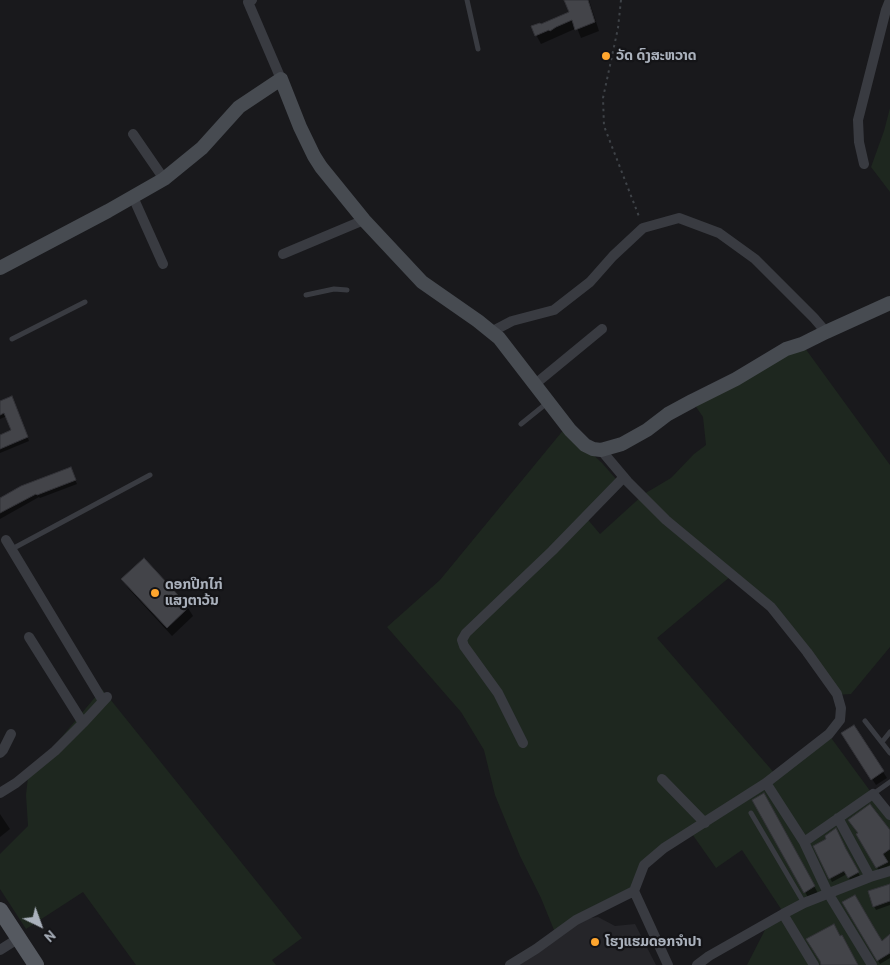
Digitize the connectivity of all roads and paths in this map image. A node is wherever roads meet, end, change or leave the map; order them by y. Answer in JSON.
{"nodes":[{"id":1,"x":467,"y":0,"type":"edge"},
{"id":2,"x":621,"y":0,"type":"edge"},
{"id":3,"x":890,"y":0,"type":"edge"},
{"id":4,"x":249,"y":1,"type":"edge"},
{"id":5,"x":478,"y":49,"type":"dead end"},
{"id":6,"x":281,"y":79,"type":"junction"},
{"id":7,"x":133,"y":134,"type":"dead end"},
{"id":8,"x":864,"y":164,"type":"dead end"},
{"id":9,"x":164,"y":179,"type":"junction"},
{"id":10,"x":133,"y":197,"type":"junction"},
{"id":11,"x":364,"y":220,"type":"junction"},
{"id":12,"x":643,"y":228,"type":"junction"},
{"id":13,"x":283,"y":254,"type":"dead end"},
{"id":14,"x":163,"y":264,"type":"dead end"},
{"id":15,"x":0,"y":268,"type":"edge"},
{"id":16,"x":347,"y":290,"type":"dead end"},
{"id":17,"x":306,"y":295,"type":"dead end"},
{"id":18,"x":85,"y":302,"type":"dead end"},
{"id":19,"x":890,"y":303,"type":"edge"},
{"id":20,"x":602,"y":329,"type":"dead end"},
{"id":21,"x":491,"y":332,"type":"junction"},
{"id":22,"x":826,"y":332,"type":"junction"},
{"id":23,"x":12,"y":339,"type":"dead end"},
{"id":24,"x":534,"y":385,"type":"junction"},
{"id":25,"x":548,"y":402,"type":"junction"},
{"id":26,"x":521,"y":424,"type":"dead end"},
{"id":27,"x":601,"y":450,"type":"junction"},
{"id":28,"x":150,"y":475,"type":"dead end"},
{"id":29,"x":624,"y":477,"type":"junction"},
{"id":30,"x":6,"y":540,"type":"dead end"},
{"id":31,"x":12,"y":549,"type":"junction"},
{"id":32,"x":29,"y":637,"type":"dead end"},
{"id":33,"x":865,"y":721,"type":"dead end"},
{"id":34,"x":83,"y":723,"type":"junction"},
{"id":35,"x":890,"y":732,"type":"edge"},
{"id":36,"x":11,"y":734,"type":"dead end"},
{"id":37,"x":524,"y":742,"type":"dead end"},
{"id":38,"x":882,"y":742,"type":"junction"},
{"id":39,"x":0,"y":753,"type":"edge"},
{"id":40,"x":890,"y":753,"type":"edge"},
{"id":41,"x":662,"y":779,"type":"dead end"},
{"id":42,"x":890,"y":782,"type":"edge"},
{"id":43,"x":766,"y":783,"type":"junction"},
{"id":44,"x":0,"y":792,"type":"edge"},
{"id":45,"x":873,"y":794,"type":"junction"},
{"id":46,"x":751,"y":813,"type":"dead end"},
{"id":47,"x":890,"y":815,"type":"edge"},
{"id":48,"x":838,"y":818,"type":"junction"},
{"id":49,"x":704,"y":823,"type":"junction"},
{"id":50,"x":804,"y":842,"type":"junction"},
{"id":51,"x":890,"y":871,"type":"edge"},
{"id":52,"x":870,"y":877,"type":"junction"},
{"id":53,"x":634,"y":891,"type":"junction"},
{"id":54,"x":828,"y":893,"type":"junction"},
{"id":55,"x":804,"y":903,"type":"junction"},
{"id":56,"x":0,"y":910,"type":"edge"},
{"id":57,"x":783,"y":914,"type":"junction"},
{"id":58,"x":19,"y":938,"type":"junction"},
{"id":59,"x":0,"y":950,"type":"edge"},
{"id":60,"x":36,"y":965,"type":"edge"},
{"id":61,"x":510,"y":965,"type":"edge"},
{"id":62,"x":668,"y":965,"type":"edge"},
{"id":63,"x":697,"y":965,"type":"edge"},
{"id":64,"x":814,"y":965,"type":"edge"},
{"id":65,"x":872,"y":965,"type":"edge"}],
"edges":[{"from":1,"to":5,"type":"lane"},
{"from":2,"to":12,"type":"path"},
{"from":3,"to":8,"type":"street"},
{"from":4,"to":6,"type":"street"},
{"from":6,"to":9,"type":"street"},
{"from":6,"to":11,"type":"street"},
{"from":7,"to":9,"type":"street"},
{"from":9,"to":10,"type":"street"},
{"from":10,"to":14,"type":"street"},
{"from":10,"to":15,"type":"street"},
{"from":11,"to":13,"type":"street"},
{"from":11,"to":21,"type":"street"},
{"from":12,"to":21,"type":"street"},
{"from":12,"to":22,"type":"street"},
{"from":16,"to":17,"type":"lane"},
{"from":18,"to":23,"type":"lane"},
{"from":19,"to":22,"type":"street"},
{"from":20,"to":24,"type":"street"},
{"from":21,"to":24,"type":"street"},
{"from":22,"to":27,"type":"street"},
{"from":24,"to":25,"type":"street"},
{"from":25,"to":26,"type":"lane"},
{"from":25,"to":27,"type":"street"},
{"from":27,"to":29,"type":"street"},
{"from":28,"to":31,"type":"lane"},
{"from":29,"to":37,"type":"street"},
{"from":29,"to":43,"type":"street"},
{"from":30,"to":31,"type":"street"},
{"from":31,"to":34,"type":"street"},
{"from":32,"to":34,"type":"street"},
{"from":33,"to":38,"type":"lane"},
{"from":34,"to":44,"type":"street"},
{"from":35,"to":38,"type":"lane"},
{"from":36,"to":39,"type":"street"},
{"from":38,"to":40,"type":"lane"},
{"from":41,"to":49,"type":"street"},
{"from":42,"to":45,"type":"lane"},
{"from":43,"to":49,"type":"street"},
{"from":43,"to":50,"type":"street"},
{"from":45,"to":47,"type":"street"},
{"from":45,"to":48,"type":"street"},
{"from":46,"to":55,"type":"lane"},
{"from":48,"to":50,"type":"street"},
{"from":48,"to":52,"type":"street"},
{"from":49,"to":53,"type":"street"},
{"from":50,"to":54,"type":"street"},
{"from":51,"to":52,"type":"street"},
{"from":52,"to":54,"type":"street"},
{"from":53,"to":61,"type":"street"},
{"from":53,"to":62,"type":"street"},
{"from":54,"to":55,"type":"street"},
{"from":54,"to":65,"type":"street"},
{"from":55,"to":57,"type":"street"},
{"from":56,"to":58,"type":"main road"},
{"from":57,"to":63,"type":"street"},
{"from":57,"to":64,"type":"street"},
{"from":58,"to":59,"type":"street"},
{"from":58,"to":60,"type":"main road"}]}
